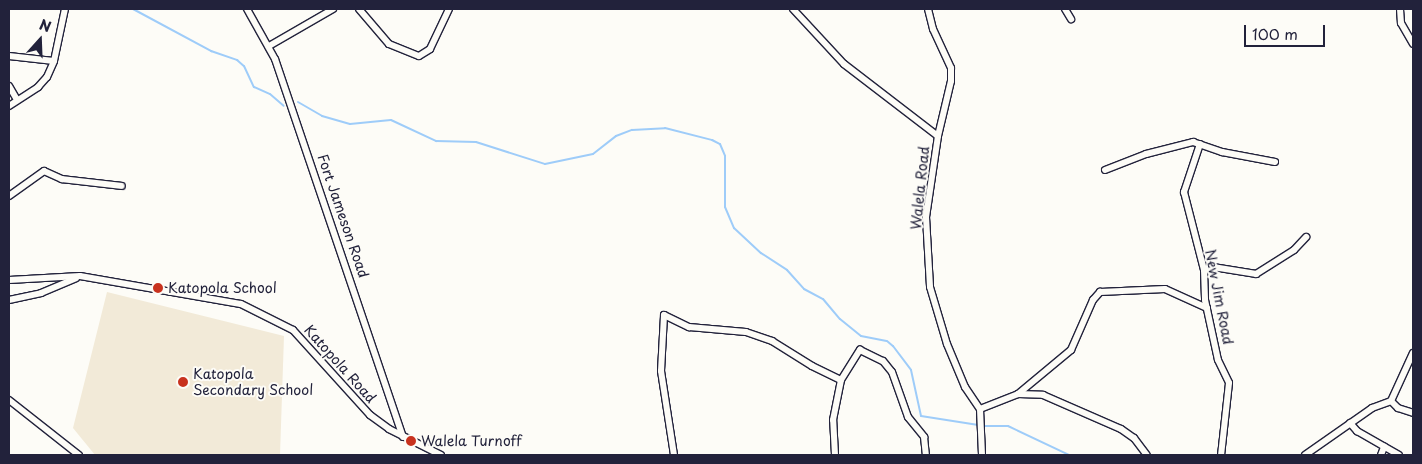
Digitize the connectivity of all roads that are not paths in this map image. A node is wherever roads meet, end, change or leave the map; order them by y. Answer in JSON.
{"nodes":[{"id":1,"x":65,"y":9,"type":"edge"},
{"id":2,"x":247,"y":9,"type":"edge"},
{"id":3,"x":333,"y":9,"type":"edge"},
{"id":4,"x":359,"y":9,"type":"edge"},
{"id":5,"x":449,"y":9,"type":"edge"},
{"id":6,"x":793,"y":9,"type":"edge"},
{"id":7,"x":928,"y":9,"type":"edge"},
{"id":8,"x":1065,"y":9,"type":"edge"},
{"id":9,"x":1393,"y":9,"type":"edge"},
{"id":10,"x":1399,"y":12,"type":"edge"},
{"id":11,"x":1071,"y":19,"type":"dead end"},
{"id":12,"x":1413,"y":44,"type":"edge"},
{"id":13,"x":269,"y":46,"type":"junction"},
{"id":14,"x":9,"y":56,"type":"edge"},
{"id":15,"x":54,"y":61,"type":"junction"},
{"id":16,"x":9,"y":86,"type":"edge"},
{"id":17,"x":17,"y":100,"type":"junction"},
{"id":18,"x":9,"y":106,"type":"edge"},
{"id":19,"x":938,"y":136,"type":"junction"},
{"id":20,"x":1200,"y":144,"type":"junction"},
{"id":21,"x":1275,"y":162,"type":"dead end"},
{"id":22,"x":1106,"y":170,"type":"dead end"},
{"id":23,"x":122,"y":186,"type":"dead end"},
{"id":24,"x":9,"y":196,"type":"edge"},
{"id":25,"x":1306,"y":237,"type":"dead end"},
{"id":26,"x":1204,"y":270,"type":"junction"},
{"id":27,"x":80,"y":276,"type":"junction"},
{"id":28,"x":9,"y":280,"type":"edge"},
{"id":29,"x":9,"y":300,"type":"edge"},
{"id":30,"x":1207,"y":308,"type":"junction"},
{"id":31,"x":1413,"y":352,"type":"edge"},
{"id":32,"x":841,"y":380,"type":"junction"},
{"id":33,"x":1018,"y":394,"type":"junction"},
{"id":34,"x":9,"y":400,"type":"edge"},
{"id":35,"x":1391,"y":402,"type":"junction"},
{"id":36,"x":980,"y":408,"type":"junction"},
{"id":37,"x":1413,"y":414,"type":"edge"},
{"id":38,"x":1350,"y":423,"type":"junction"},
{"id":39,"x":403,"y":437,"type":"junction"},
{"id":40,"x":1384,"y":448,"type":"junction"},
{"id":41,"x":78,"y":454,"type":"edge"},
{"id":42,"x":69,"y":455,"type":"edge"},
{"id":43,"x":441,"y":455,"type":"edge"},
{"id":44,"x":674,"y":455,"type":"edge"},
{"id":45,"x":835,"y":455,"type":"edge"},
{"id":46,"x":926,"y":455,"type":"edge"},
{"id":47,"x":982,"y":455,"type":"edge"},
{"id":48,"x":1147,"y":455,"type":"edge"},
{"id":49,"x":1221,"y":455,"type":"edge"},
{"id":50,"x":1305,"y":455,"type":"edge"},
{"id":51,"x":1381,"y":455,"type":"edge"},
{"id":52,"x":1399,"y":455,"type":"edge"}],
"edges":[{"from":1,"to":15,"type":"street"},
{"from":2,"to":13,"type":"street","name":"Fort Jameson Road"},
{"from":3,"to":13,"type":"street"},
{"from":4,"to":5,"type":"street"},
{"from":6,"to":19,"type":"street","name":"Walela Road"},
{"from":7,"to":19,"type":"street"},
{"from":8,"to":11,"type":"street"},
{"from":9,"to":10,"type":"street"},
{"from":10,"to":12,"type":"street"},
{"from":13,"to":39,"type":"street","name":"Fort Jameson Road"},
{"from":14,"to":15,"type":"street"},
{"from":15,"to":17,"type":"street"},
{"from":16,"to":17,"type":"street"},
{"from":17,"to":18,"type":"street"},
{"from":19,"to":36,"type":"street","name":"Walela Road"},
{"from":20,"to":21,"type":"street"},
{"from":20,"to":22,"type":"street"},
{"from":20,"to":26,"type":"street","name":"New Jim Road"},
{"from":23,"to":24,"type":"street"},
{"from":25,"to":26,"type":"street"},
{"from":26,"to":30,"type":"street","name":"New Jim Road"},
{"from":27,"to":28,"type":"street","name":"Katopola Road"},
{"from":27,"to":29,"type":"street"},
{"from":27,"to":39,"type":"street","name":"Katopola Road"},
{"from":30,"to":33,"type":"street"},
{"from":30,"to":49,"type":"street","name":"New Jim Road"},
{"from":31,"to":35,"type":"street"},
{"from":32,"to":44,"type":"street"},
{"from":32,"to":45,"type":"street"},
{"from":32,"to":46,"type":"street"},
{"from":33,"to":36,"type":"street"},
{"from":33,"to":48,"type":"street"},
{"from":34,"to":41,"type":"street"},
{"from":35,"to":37,"type":"street"},
{"from":35,"to":38,"type":"street"},
{"from":36,"to":47,"type":"street"},
{"from":38,"to":40,"type":"street"},
{"from":38,"to":50,"type":"street"},
{"from":39,"to":43,"type":"street","name":"Katopola Road"},
{"from":40,"to":51,"type":"street"},
{"from":40,"to":52,"type":"street"},
{"from":41,"to":42,"type":"street"}]}
